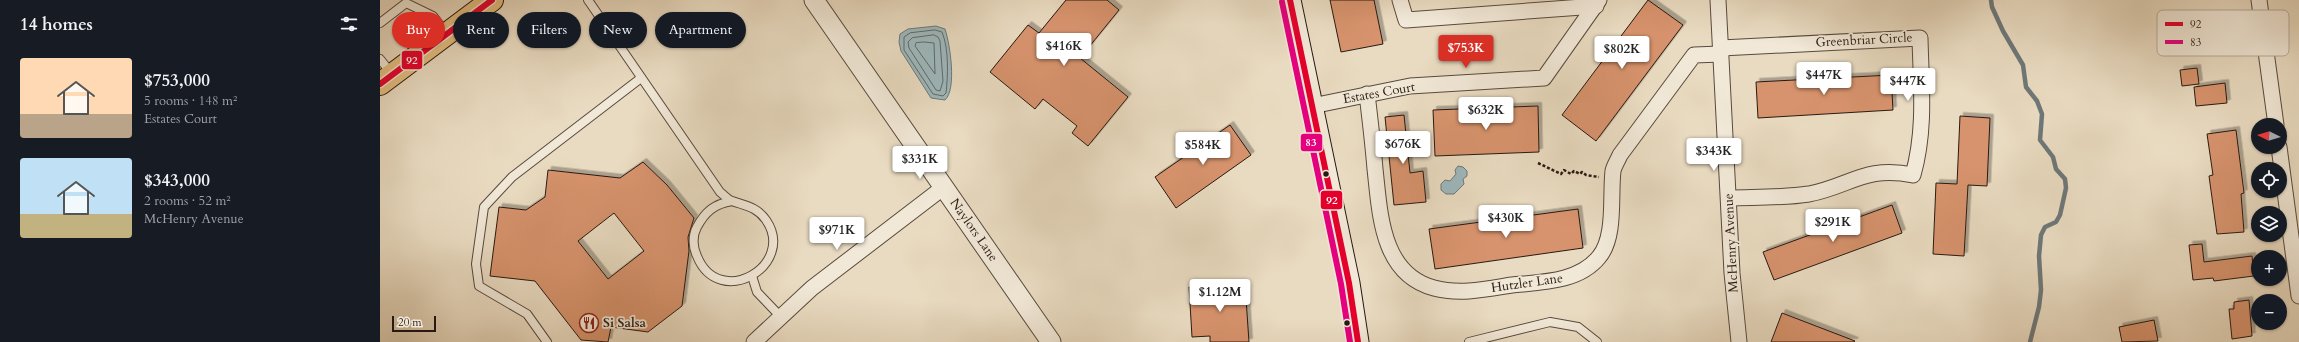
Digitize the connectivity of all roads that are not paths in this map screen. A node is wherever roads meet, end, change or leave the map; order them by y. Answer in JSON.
{"nodes":[{"id":1,"x":492,"y":0,"type":"edge"},
{"id":2,"x":588,"y":0,"type":"edge"},
{"id":3,"x":814,"y":0,"type":"edge"},
{"id":4,"x":1290,"y":0,"type":"edge"},
{"id":5,"x":1400,"y":0,"type":"edge"},
{"id":6,"x":1718,"y":0,"type":"edge"},
{"id":7,"x":2259,"y":0,"type":"edge"},
{"id":8,"x":1598,"y":3,"type":"edge"},
{"id":9,"x":2260,"y":10,"type":"edge"},
{"id":10,"x":380,"y":23,"type":"edge"},
{"id":11,"x":447,"y":35,"type":"junction"},
{"id":12,"x":1721,"y":51,"type":"junction"},
{"id":13,"x":2267,"y":56,"type":"edge"},
{"id":14,"x":384,"y":73,"type":"edge"},
{"id":15,"x":641,"y":78,"type":"junction"},
{"id":16,"x":1368,"y":94,"type":"junction"},
{"id":17,"x":1312,"y":106,"type":"junction"},
{"id":18,"x":2275,"y":118,"type":"edge"},
{"id":19,"x":2280,"y":154,"type":"edge"},
{"id":20,"x":944,"y":187,"type":"junction"},
{"id":21,"x":1729,"y":198,"type":"junction"},
{"id":22,"x":732,"y":201,"type":"junction"},
{"id":23,"x":752,"y":276,"type":"junction"},
{"id":24,"x":2299,"y":296,"type":"edge"},
{"id":25,"x":780,"y":316,"type":"junction"},
{"id":26,"x":1482,"y":340,"type":"edge"},
{"id":27,"x":547,"y":342,"type":"edge"},
{"id":28,"x":754,"y":342,"type":"edge"},
{"id":29,"x":1051,"y":342,"type":"edge"},
{"id":30,"x":1358,"y":342,"type":"edge"},
{"id":31,"x":1469,"y":342,"type":"edge"},
{"id":32,"x":1597,"y":342,"type":"edge"},
{"id":33,"x":1739,"y":342,"type":"edge"}],
"edges":[{"from":1,"to":11,"type":"main road"},
{"from":2,"to":15,"type":"lane"},
{"from":3,"to":20,"type":"street","name":"Naylors Lane"},
{"from":4,"to":17,"type":"main road"},
{"from":5,"to":8,"type":"street"},
{"from":6,"to":12,"type":"street","name":"McHenry Avenue"},
{"from":7,"to":9,"type":"street"},
{"from":8,"to":16,"type":"street","name":"Estates Court"},
{"from":10,"to":11,"type":"lane"},
{"from":11,"to":14,"type":"main road"},
{"from":12,"to":16,"type":"street","name":"Hutzler Lane"},
{"from":12,"to":21,"type":"street","name":"McHenry Avenue"},
{"from":12,"to":21,"type":"street","name":"Greenbriar Circle"},
{"from":13,"to":18,"type":"street"},
{"from":15,"to":22,"type":"lane"},
{"from":15,"to":27,"type":"lane"},
{"from":16,"to":17,"type":"street","name":"Estates Court"},
{"from":17,"to":30,"type":"main road"},
{"from":19,"to":24,"type":"street"},
{"from":20,"to":25,"type":"street"},
{"from":20,"to":29,"type":"street","name":"Naylors Lane"},
{"from":21,"to":33,"type":"street","name":"McHenry Avenue"},
{"from":22,"to":23,"type":"lane"},
{"from":22,"to":23,"type":"lane"},
{"from":23,"to":25,"type":"lane"},
{"from":25,"to":28,"type":"street"},
{"from":26,"to":31,"type":"lane"},
{"from":26,"to":32,"type":"lane"}]}
